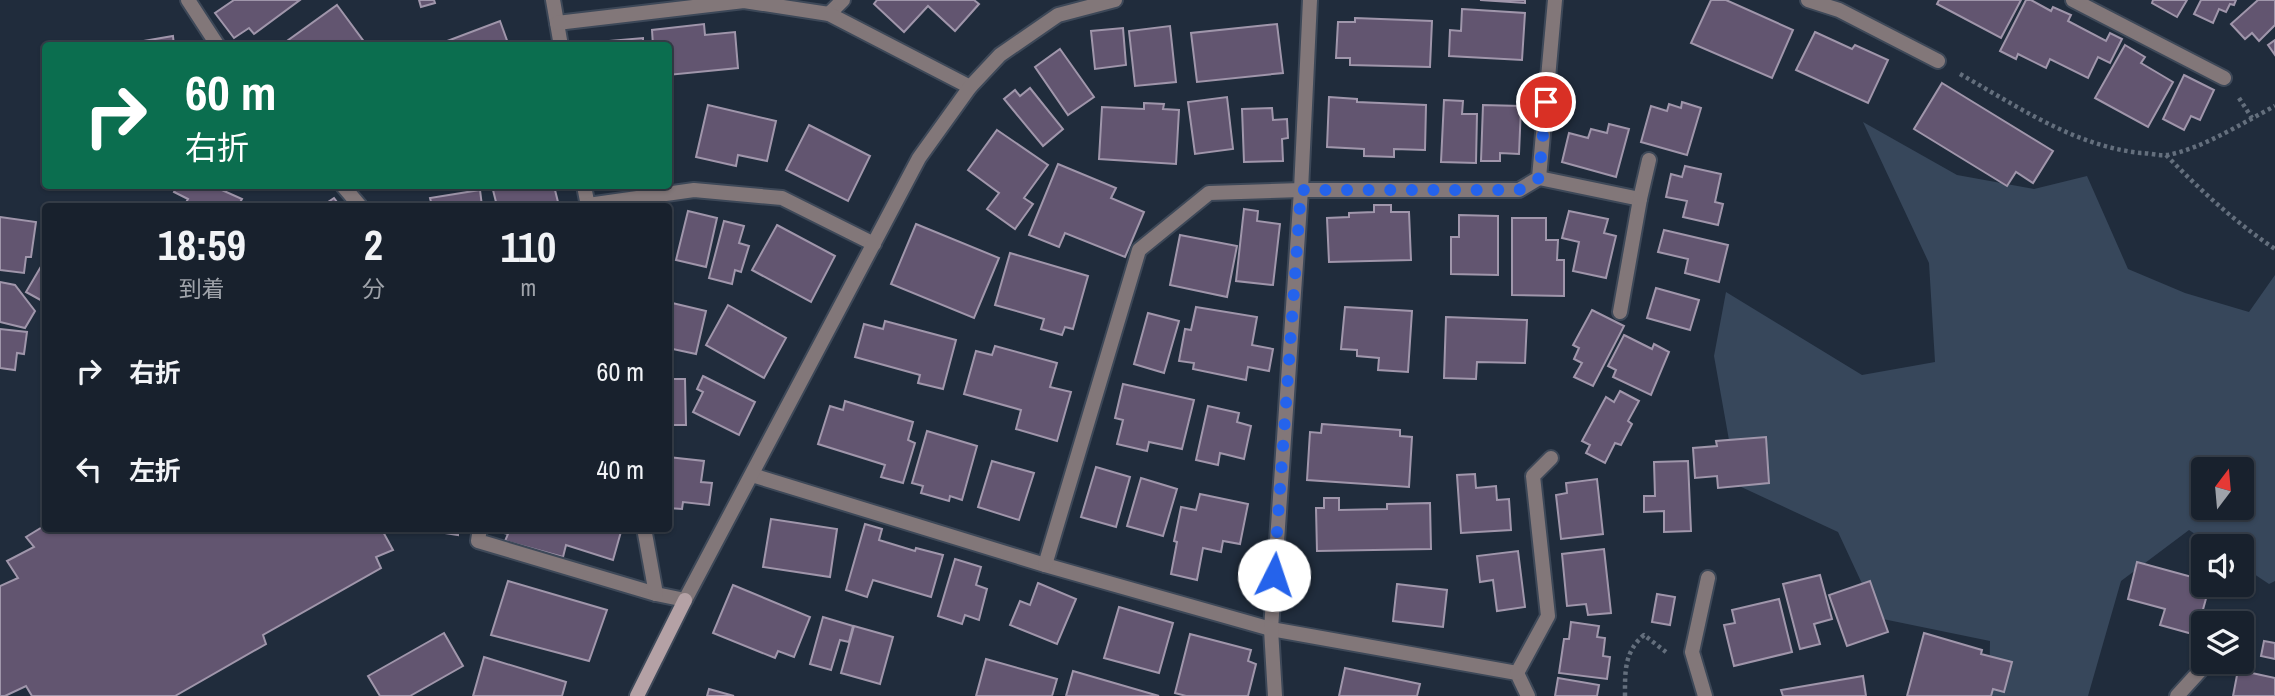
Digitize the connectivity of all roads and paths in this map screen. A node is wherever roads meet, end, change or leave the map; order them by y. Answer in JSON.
{"nodes":[{"id":1,"x":188,"y":0,"type":"edge"},
{"id":2,"x":553,"y":0,"type":"edge"},
{"id":3,"x":844,"y":0,"type":"edge"},
{"id":4,"x":1115,"y":0,"type":"edge"},
{"id":5,"x":1310,"y":0,"type":"edge"},
{"id":6,"x":1555,"y":0,"type":"edge"},
{"id":7,"x":1808,"y":0,"type":"edge"},
{"id":8,"x":2074,"y":0,"type":"edge"},
{"id":9,"x":740,"y":1,"type":"edge"},
{"id":10,"x":829,"y":14,"type":"junction"},
{"id":11,"x":557,"y":23,"type":"junction"},
{"id":12,"x":215,"y":42,"type":"edge"},
{"id":13,"x":560,"y":42,"type":"edge"},
{"id":14,"x":1938,"y":61,"type":"joint"},
{"id":15,"x":2224,"y":78,"type":"dead end"},
{"id":16,"x":970,"y":88,"type":"junction"},
{"id":17,"x":2245,"y":106,"type":"dead end"},
{"id":18,"x":2275,"y":106,"type":"edge"},
{"id":19,"x":2252,"y":118,"type":"junction"},
{"id":20,"x":2166,"y":155,"type":"junction"},
{"id":21,"x":1649,"y":160,"type":"dead end"},
{"id":22,"x":1539,"y":178,"type":"junction"},
{"id":23,"x":346,"y":189,"type":"edge"},
{"id":24,"x":1301,"y":190,"type":"junction"},
{"id":25,"x":1640,"y":200,"type":"junction"},
{"id":26,"x":357,"y":203,"type":"edge"},
{"id":27,"x":608,"y":203,"type":"edge"},
{"id":28,"x":874,"y":244,"type":"junction"},
{"id":29,"x":2275,"y":249,"type":"edge"},
{"id":30,"x":1620,"y":312,"type":"dead end"},
{"id":31,"x":1551,"y":458,"type":"dead end"},
{"id":32,"x":752,"y":475,"type":"junction"},
{"id":33,"x":479,"y":532,"type":"edge"},
{"id":34,"x":645,"y":532,"type":"edge"},
{"id":35,"x":1045,"y":565,"type":"junction"},
{"id":36,"x":1708,"y":578,"type":"dead end"},
{"id":37,"x":656,"y":594,"type":"junction"},
{"id":38,"x":685,"y":600,"type":"junction"},
{"id":39,"x":1271,"y":629,"type":"junction"},
{"id":40,"x":1636,"y":641,"type":"dead end"},
{"id":41,"x":1517,"y":673,"type":"junction"},
{"id":42,"x":2197,"y":674,"type":"edge"},
{"id":43,"x":637,"y":696,"type":"edge"},
{"id":44,"x":1275,"y":696,"type":"edge"},
{"id":45,"x":1528,"y":696,"type":"edge"},
{"id":46,"x":1625,"y":696,"type":"edge"},
{"id":47,"x":1706,"y":696,"type":"edge"},
{"id":48,"x":2177,"y":696,"type":"edge"}],
"edges":[{"from":1,"to":12,"type":"street"},
{"from":2,"to":11,"type":"street"},
{"from":3,"to":10,"type":"street"},
{"from":4,"to":16,"type":"street"},
{"from":5,"to":24,"type":"street"},
{"from":6,"to":22,"type":"street"},
{"from":7,"to":14,"type":"street"},
{"from":8,"to":15,"type":"street"},
{"from":9,"to":10,"type":"street"},
{"from":9,"to":11,"type":"street"},
{"from":10,"to":16,"type":"street"},
{"from":11,"to":13,"type":"street"},
{"from":14,"to":20,"type":"path"},
{"from":16,"to":28,"type":"street"},
{"from":17,"to":19,"type":"path"},
{"from":18,"to":19,"type":"path"},
{"from":19,"to":20,"type":"path"},
{"from":20,"to":29,"type":"path"},
{"from":21,"to":25,"type":"street"},
{"from":22,"to":24,"type":"street"},
{"from":22,"to":25,"type":"street"},
{"from":23,"to":26,"type":"street"},
{"from":24,"to":35,"type":"street"},
{"from":24,"to":39,"type":"street"},
{"from":25,"to":30,"type":"street"},
{"from":27,"to":28,"type":"street"},
{"from":28,"to":32,"type":"street"},
{"from":31,"to":41,"type":"street"},
{"from":32,"to":35,"type":"street"},
{"from":32,"to":38,"type":"street"},
{"from":33,"to":37,"type":"street"},
{"from":34,"to":37,"type":"street"},
{"from":35,"to":39,"type":"street"},
{"from":36,"to":47,"type":"street"},
{"from":37,"to":38,"type":"street"},
{"from":38,"to":43,"type":"street"},
{"from":39,"to":41,"type":"street"},
{"from":39,"to":44,"type":"street"},
{"from":40,"to":46,"type":"path"},
{"from":41,"to":45,"type":"street"},
{"from":42,"to":48,"type":"street"}]}
